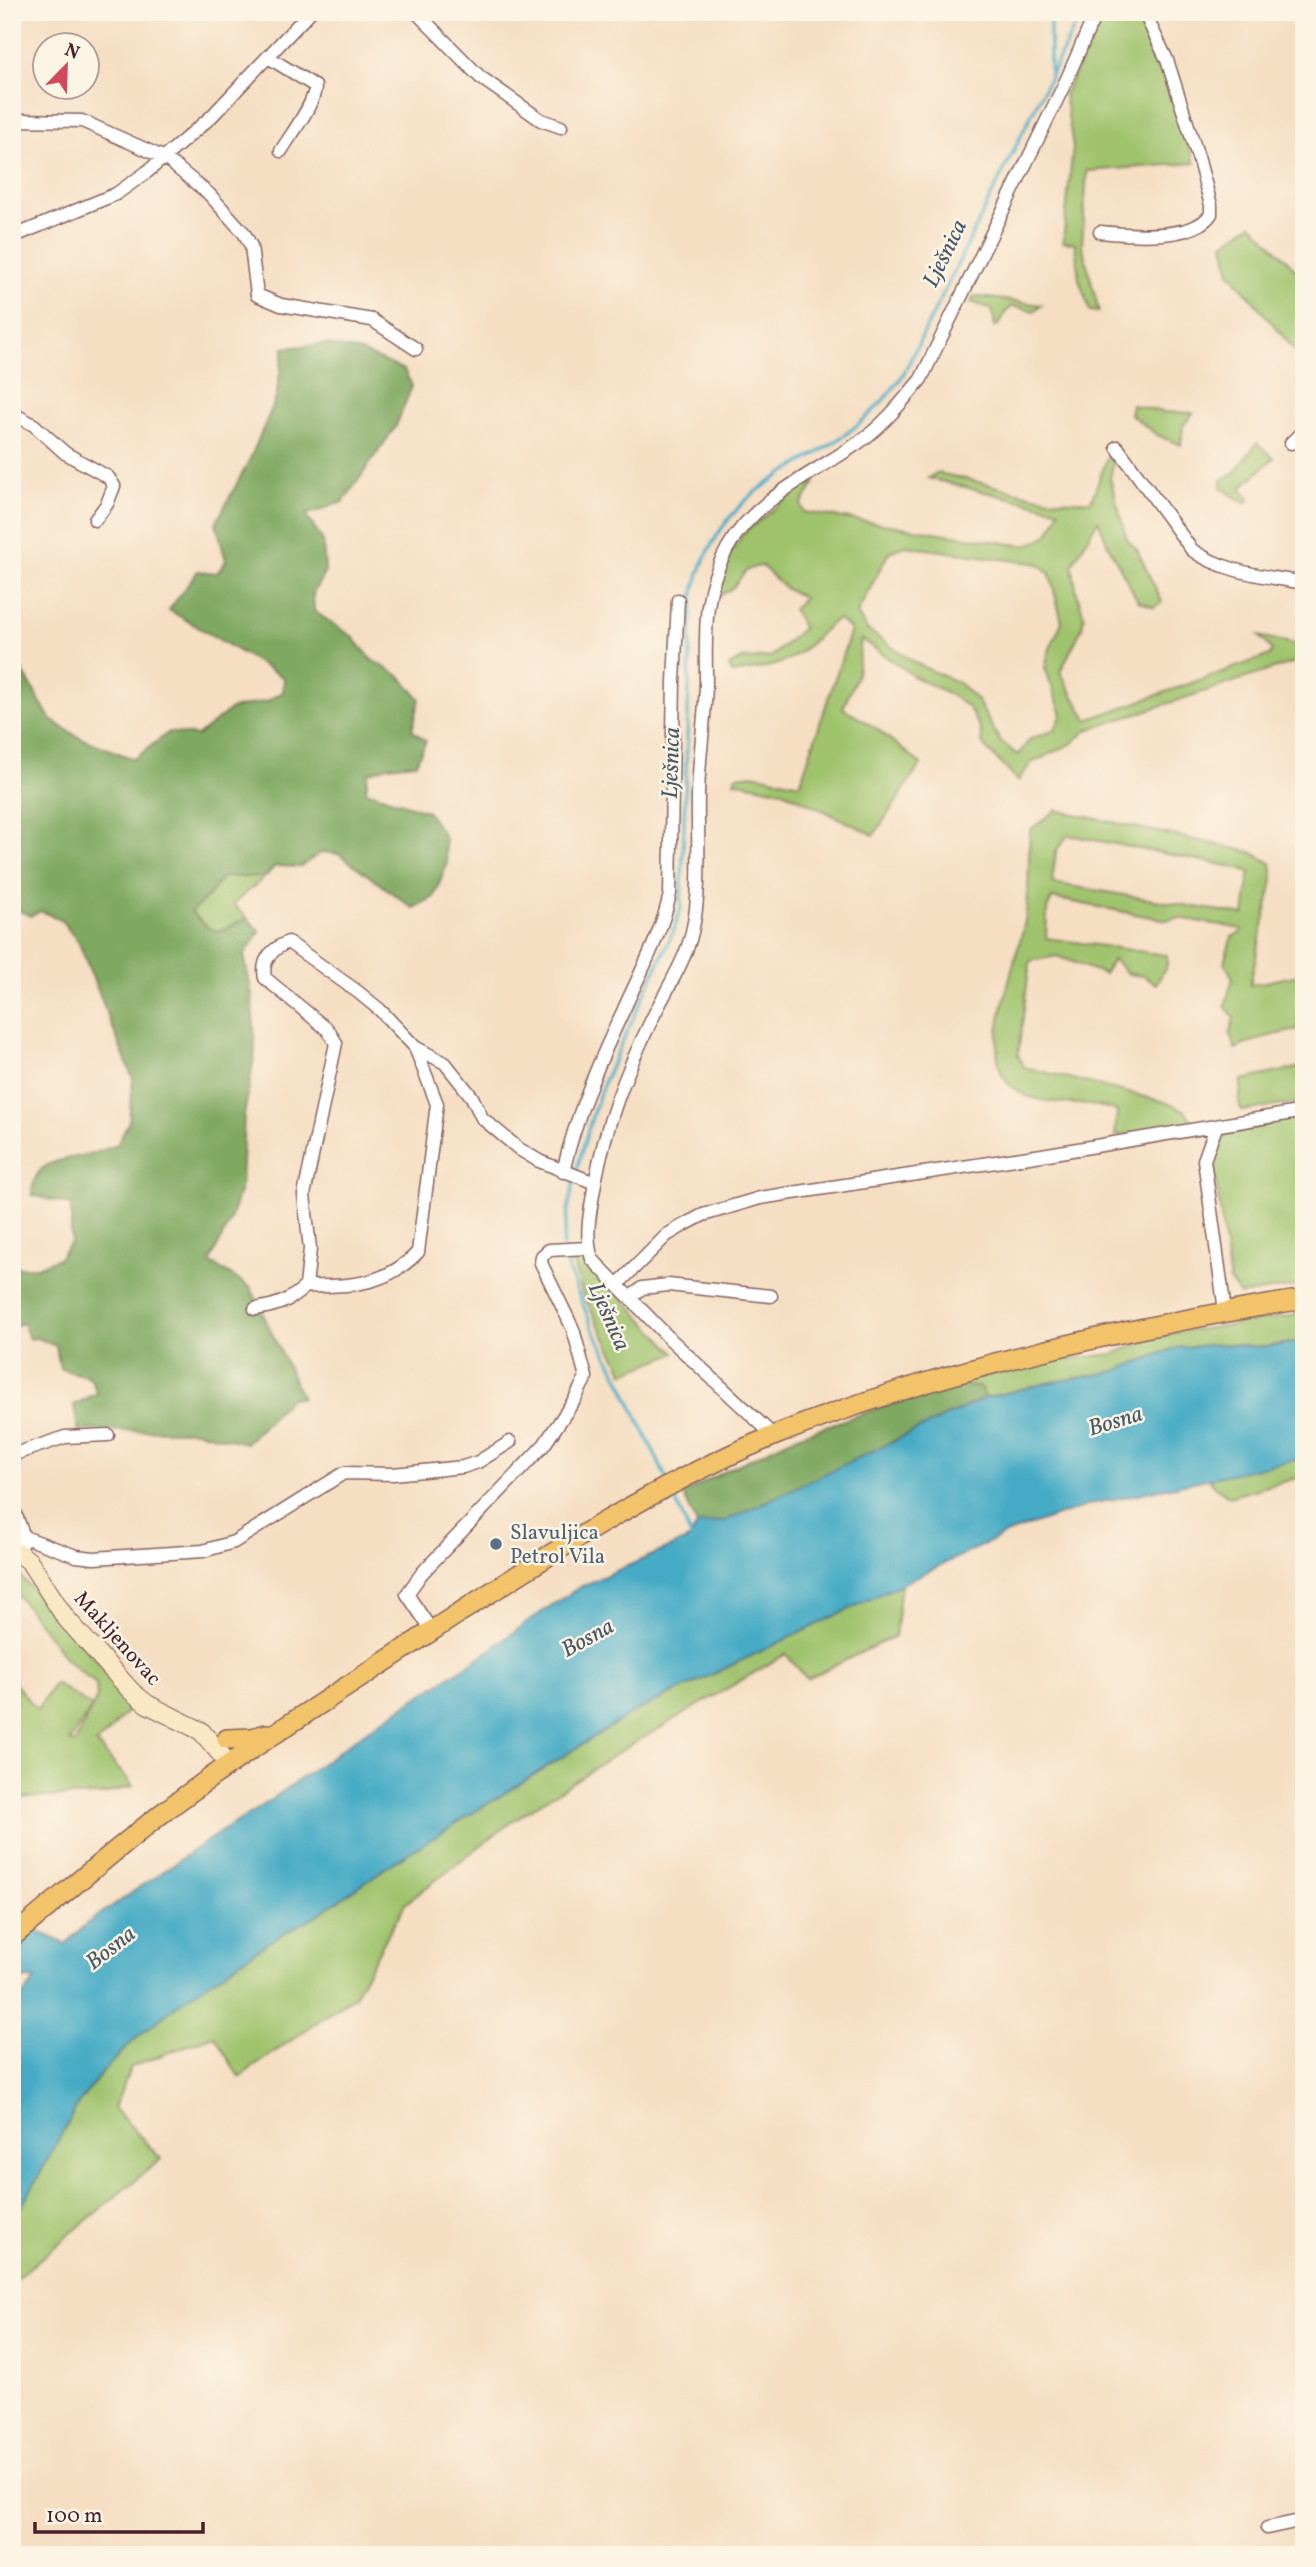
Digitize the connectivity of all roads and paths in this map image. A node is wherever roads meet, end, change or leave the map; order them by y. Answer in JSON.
{"nodes":[{"id":1,"x":310,"y":12,"type":"edge"},
{"id":2,"x":416,"y":12,"type":"edge"},
{"id":3,"x":1096,"y":12,"type":"edge"},
{"id":4,"x":1144,"y":12,"type":"edge"},
{"id":5,"x":268,"y":57,"type":"junction"},
{"id":6,"x":12,"y":120,"type":"edge"},
{"id":7,"x":562,"y":127,"type":"dead end"},
{"id":8,"x":281,"y":151,"type":"dead end"},
{"id":9,"x":165,"y":158,"type":"junction"},
{"id":10,"x":1100,"y":232,"type":"dead end"},
{"id":11,"x":12,"y":237,"type":"edge"},
{"id":12,"x":416,"y":349,"type":"dead end"},
{"id":13,"x":12,"y":413,"type":"edge"},
{"id":14,"x":1304,"y":430,"type":"edge"},
{"id":15,"x":1291,"y":443,"type":"dead end"},
{"id":16,"x":1116,"y":447,"type":"dead end"},
{"id":17,"x":95,"y":520,"type":"dead end"},
{"id":18,"x":1304,"y":583,"type":"edge"},
{"id":19,"x":678,"y":600,"type":"dead end"},
{"id":20,"x":415,"y":1047,"type":"junction"},
{"id":21,"x":1304,"y":1111,"type":"edge"},
{"id":22,"x":1216,"y":1127,"type":"junction"},
{"id":23,"x":565,"y":1172,"type":"junction"},
{"id":24,"x":590,"y":1181,"type":"junction"},
{"id":25,"x":588,"y":1248,"type":"junction"},
{"id":26,"x":618,"y":1284,"type":"junction"},
{"id":27,"x":306,"y":1286,"type":"junction"},
{"id":28,"x":771,"y":1296,"type":"dead end"},
{"id":29,"x":631,"y":1297,"type":"junction"},
{"id":30,"x":1304,"y":1299,"type":"edge"},
{"id":31,"x":255,"y":1309,"type":"dead end"},
{"id":32,"x":1225,"y":1311,"type":"junction"},
{"id":33,"x":108,"y":1435,"type":"dead end"},
{"id":34,"x":774,"y":1436,"type":"junction"},
{"id":35,"x":510,"y":1442,"type":"dead end"},
{"id":36,"x":13,"y":1452,"type":"edge"},
{"id":37,"x":12,"y":1505,"type":"edge"},
{"id":38,"x":18,"y":1548,"type":"edge"},
{"id":39,"x":432,"y":1631,"type":"junction"},
{"id":40,"x":201,"y":1731,"type":"junction"},
{"id":41,"x":275,"y":1733,"type":"junction"},
{"id":42,"x":227,"y":1739,"type":"junction"},
{"id":43,"x":231,"y":1763,"type":"junction"},
{"id":44,"x":12,"y":1937,"type":"edge"},
{"id":45,"x":1304,"y":2520,"type":"edge"},
{"id":46,"x":1267,"y":2528,"type":"dead end"}],
"edges":[{"from":1,"to":5,"type":"street"},
{"from":2,"to":7,"type":"street"},
{"from":3,"to":24,"type":"street"},
{"from":4,"to":10,"type":"street"},
{"from":5,"to":8,"type":"street"},
{"from":5,"to":9,"type":"street"},
{"from":6,"to":9,"type":"street"},
{"from":9,"to":11,"type":"street"},
{"from":9,"to":12,"type":"street"},
{"from":13,"to":17,"type":"street"},
{"from":14,"to":15,"type":"street"},
{"from":16,"to":18,"type":"street"},
{"from":19,"to":23,"type":"street"},
{"from":20,"to":23,"type":"street"},
{"from":20,"to":27,"type":"street"},
{"from":20,"to":27,"type":"street"},
{"from":21,"to":22,"type":"street"},
{"from":22,"to":26,"type":"street"},
{"from":22,"to":32,"type":"street"},
{"from":23,"to":24,"type":"street"},
{"from":24,"to":25,"type":"street"},
{"from":25,"to":26,"type":"street"},
{"from":25,"to":39,"type":"street"},
{"from":26,"to":29,"type":"street"},
{"from":27,"to":31,"type":"street"},
{"from":28,"to":29,"type":"street"},
{"from":29,"to":34,"type":"street"},
{"from":30,"to":32,"type":"main road"},
{"from":32,"to":34,"type":"main road"},
{"from":33,"to":36,"type":"street"},
{"from":34,"to":39,"type":"main road"},
{"from":35,"to":38,"type":"street"},
{"from":37,"to":38,"type":"street"},
{"from":38,"to":40,"type":"street","name":"Makljenovac"},
{"from":39,"to":41,"type":"main road"},
{"from":40,"to":42,"type":"street"},
{"from":40,"to":43,"type":"street","name":"Makljenovac"},
{"from":41,"to":42,"type":"main road"},
{"from":41,"to":43,"type":"main road"},
{"from":42,"to":43,"type":"street"},
{"from":43,"to":44,"type":"main road"},
{"from":45,"to":46,"type":"street"}]}
